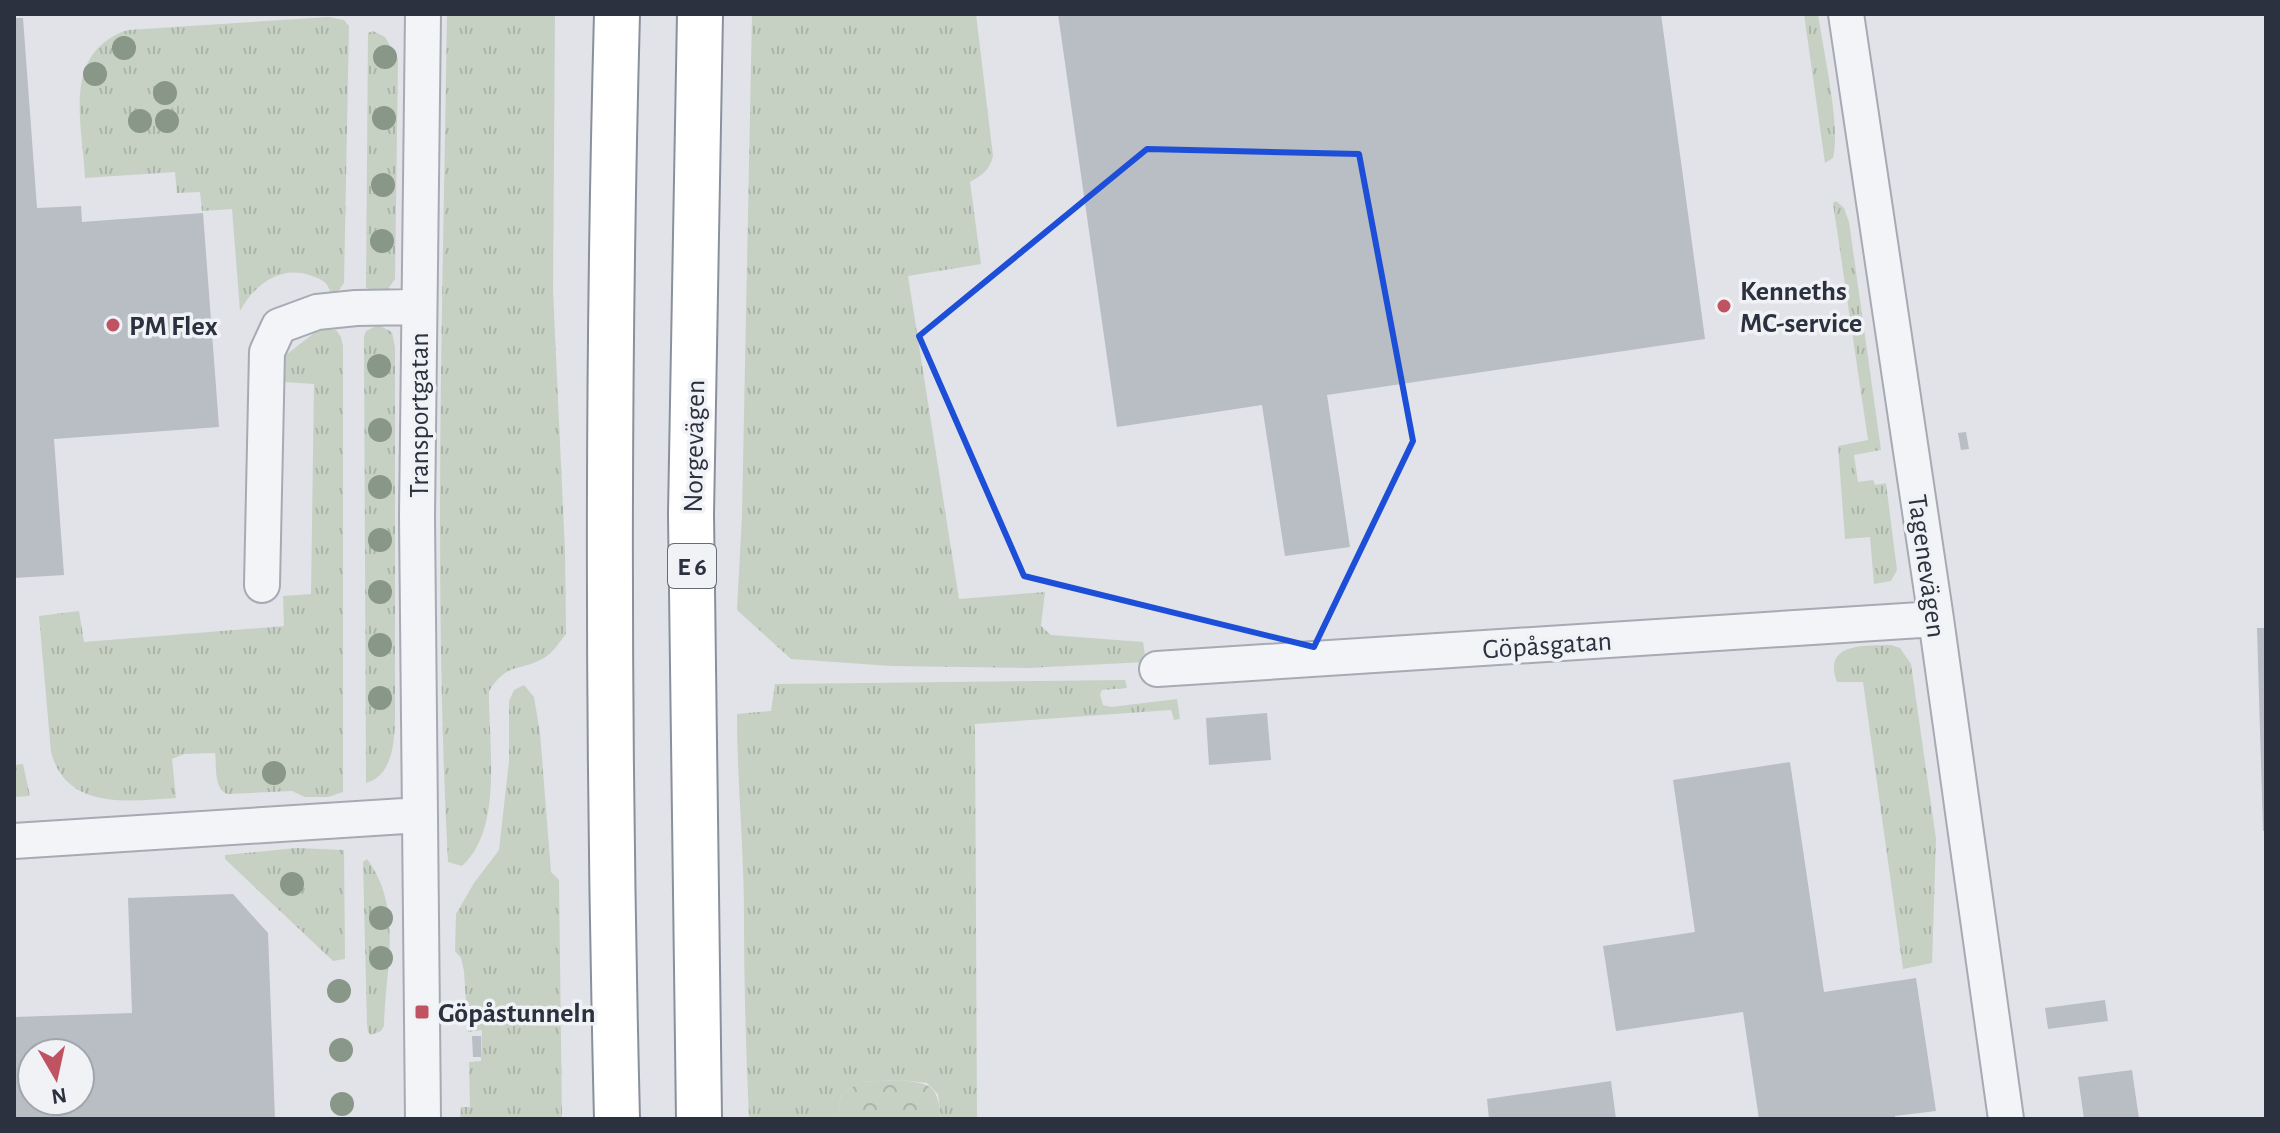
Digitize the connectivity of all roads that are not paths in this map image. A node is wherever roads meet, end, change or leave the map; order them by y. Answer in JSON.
{"nodes":[{"id":1,"x":423,"y":14,"type":"edge"},
{"id":2,"x":617,"y":14,"type":"edge"},
{"id":3,"x":700,"y":14,"type":"edge"},
{"id":4,"x":1846,"y":14,"type":"edge"},
{"id":5,"x":418,"y":307,"type":"junction"},
{"id":6,"x":262,"y":585,"type":"dead end"},
{"id":7,"x":1936,"y":619,"type":"junction"},
{"id":8,"x":1157,"y":669,"type":"dead end"},
{"id":9,"x":420,"y":815,"type":"junction"},
{"id":10,"x":14,"y":841,"type":"edge"},
{"id":11,"x":423,"y":1119,"type":"edge"},
{"id":12,"x":617,"y":1119,"type":"edge"},
{"id":13,"x":699,"y":1119,"type":"edge"},
{"id":14,"x":2006,"y":1119,"type":"edge"}],
"edges":[{"from":1,"to":5,"type":"street","name":"Transportgatan"},
{"from":2,"to":12,"type":"highway"},
{"from":3,"to":13,"type":"highway","name":"Norgevägen","number":"E 6"},
{"from":4,"to":7,"type":"street","name":"Tagenevägen"},
{"from":5,"to":6,"type":"street"},
{"from":5,"to":9,"type":"street","name":"Transportgatan"},
{"from":7,"to":8,"type":"street","name":"Göpåsgatan"},
{"from":7,"to":14,"type":"street","name":"Tagenevägen"},
{"from":9,"to":10,"type":"street"},
{"from":9,"to":11,"type":"street","name":"Transportgatan"}]}
